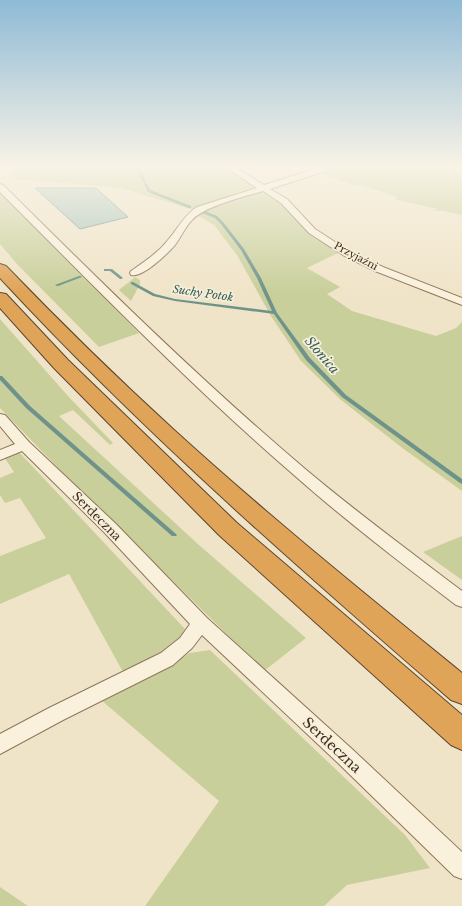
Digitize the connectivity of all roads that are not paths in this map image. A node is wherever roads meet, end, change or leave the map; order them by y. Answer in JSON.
{"nodes":[{"id":1,"x":22,"y":207,"type":"edge"},
{"id":2,"x":205,"y":207,"type":"edge"},
{"id":3,"x":290,"y":207,"type":"edge"},
{"id":4,"x":0,"y":270,"type":"edge"},
{"id":5,"x":135,"y":273,"type":"dead end"},
{"id":6,"x":0,"y":298,"type":"edge"},
{"id":7,"x":462,"y":302,"type":"edge"},
{"id":8,"x":0,"y":418,"type":"edge"},
{"id":9,"x":24,"y":445,"type":"junction"},
{"id":10,"x":0,"y":455,"type":"edge"},
{"id":11,"x":462,"y":600,"type":"edge"},
{"id":12,"x":201,"y":623,"type":"junction"},
{"id":13,"x":462,"y":691,"type":"edge"},
{"id":14,"x":462,"y":735,"type":"edge"},
{"id":15,"x":0,"y":745,"type":"edge"},
{"id":16,"x":462,"y":868,"type":"edge"}],
"edges":[{"from":1,"to":11,"type":"street"},
{"from":2,"to":5,"type":"street"},
{"from":3,"to":7,"type":"street","name":"Przyjaźni"},
{"from":4,"to":13,"type":"highway"},
{"from":6,"to":14,"type":"highway"},
{"from":8,"to":9,"type":"street","name":"Serdeczna"},
{"from":9,"to":10,"type":"street"},
{"from":9,"to":12,"type":"street","name":"Serdeczna"},
{"from":12,"to":15,"type":"street"},
{"from":12,"to":16,"type":"street","name":"Serdeczna"}]}
